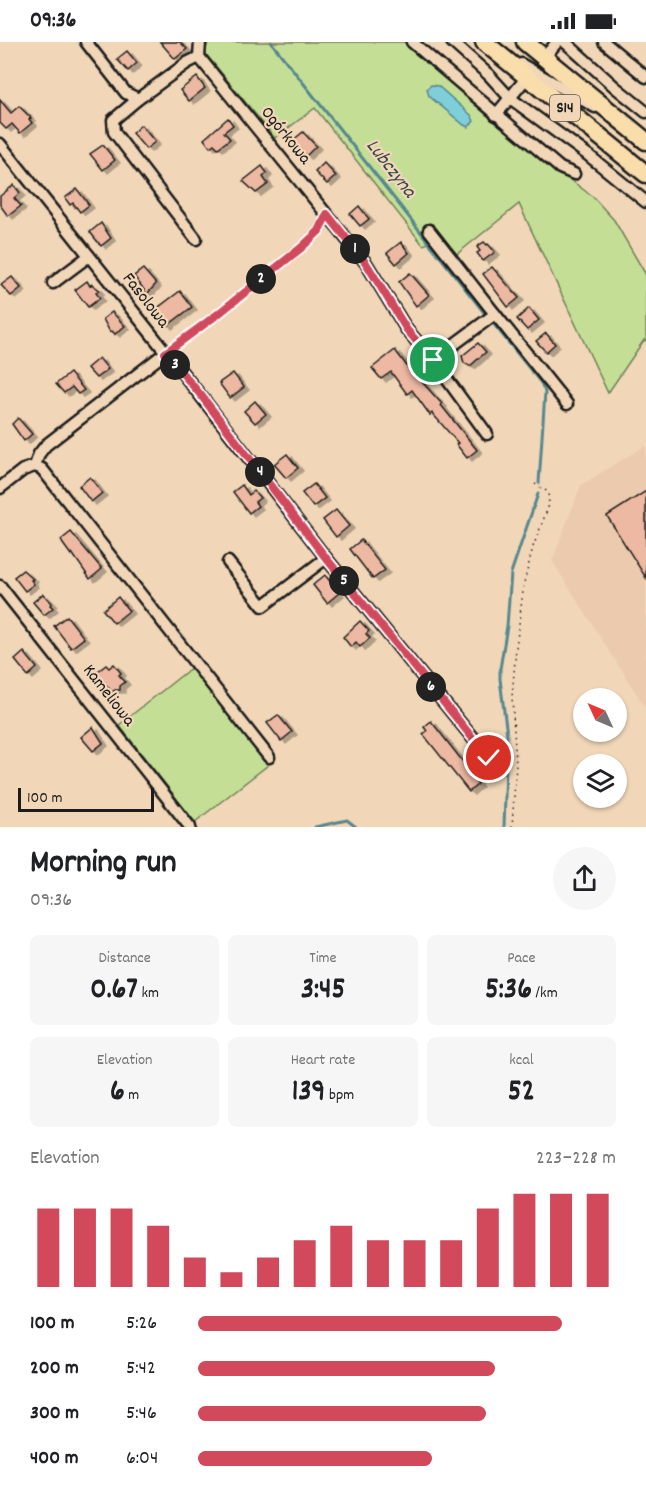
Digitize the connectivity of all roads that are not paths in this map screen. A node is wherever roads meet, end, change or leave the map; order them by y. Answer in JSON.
{"nodes":[{"id":1,"x":86,"y":42,"type":"edge"},
{"id":2,"x":200,"y":42,"type":"edge"},
{"id":3,"x":412,"y":42,"type":"edge"},
{"id":4,"x":452,"y":42,"type":"edge"},
{"id":5,"x":519,"y":42,"type":"edge"},
{"id":6,"x":525,"y":42,"type":"edge"},
{"id":7,"x":557,"y":42,"type":"edge"},
{"id":8,"x":565,"y":42,"type":"edge"},
{"id":9,"x":604,"y":42,"type":"edge"},
{"id":10,"x":485,"y":43,"type":"edge"},
{"id":11,"x":199,"y":57,"type":"junction"},
{"id":12,"x":544,"y":58,"type":"junction"},
{"id":13,"x":646,"y":76,"type":"edge"},
{"id":14,"x":527,"y":77,"type":"junction"},
{"id":15,"x":558,"y":86,"type":"junction"},
{"id":16,"x":510,"y":98,"type":"junction"},
{"id":17,"x":138,"y":99,"type":"junction"},
{"id":18,"x":646,"y":112,"type":"edge"},
{"id":19,"x":496,"y":115,"type":"junction"},
{"id":20,"x":629,"y":127,"type":"junction"},
{"id":21,"x":646,"y":141,"type":"edge"},
{"id":22,"x":0,"y":144,"type":"edge"},
{"id":23,"x":613,"y":148,"type":"junction"},
{"id":24,"x":574,"y":174,"type":"dead end"},
{"id":25,"x":646,"y":174,"type":"edge"},
{"id":26,"x":646,"y":202,"type":"edge"},
{"id":27,"x":429,"y":230,"type":"dead end"},
{"id":28,"x":196,"y":239,"type":"dead end"},
{"id":29,"x":89,"y":256,"type":"junction"},
{"id":30,"x":53,"y":284,"type":"dead end"},
{"id":31,"x":495,"y":314,"type":"junction"},
{"id":32,"x":165,"y":353,"type":"junction"},
{"id":33,"x":433,"y":360,"type":"junction"},
{"id":34,"x":567,"y":404,"type":"dead end"},
{"id":35,"x":487,"y":434,"type":"dead end"},
{"id":36,"x":35,"y":466,"type":"junction"},
{"id":37,"x":0,"y":488,"type":"edge"},
{"id":38,"x":326,"y":558,"type":"junction"},
{"id":39,"x":228,"y":562,"type":"dead end"},
{"id":40,"x":0,"y":586,"type":"edge"},
{"id":41,"x":269,"y":757,"type":"dead end"},
{"id":42,"x":489,"y":758,"type":"dead end"},
{"id":43,"x":190,"y":827,"type":"edge"}],
"edges":[{"from":1,"to":17,"type":"street"},
{"from":2,"to":11,"type":"street"},
{"from":3,"to":19,"type":"street"},
{"from":4,"to":16,"type":"street"},
{"from":5,"to":15,"type":"street"},
{"from":6,"to":12,"type":"highway","number":"S14"},
{"from":7,"to":12,"type":"street"},
{"from":8,"to":18,"type":"street"},
{"from":9,"to":13,"type":"street"},
{"from":10,"to":14,"type":"highway","number":"S14"},
{"from":10,"to":15,"type":"street"},
{"from":11,"to":17,"type":"street"},
{"from":11,"to":33,"type":"street","name":"Ogórkowa"},
{"from":12,"to":20,"type":"highway","number":"S14"},
{"from":14,"to":16,"type":"street"},
{"from":14,"to":23,"type":"highway","number":"S14"},
{"from":15,"to":20,"type":"street"},
{"from":15,"to":23,"type":"street"},
{"from":16,"to":19,"type":"street"},
{"from":16,"to":26,"type":"street"},
{"from":17,"to":28,"type":"street"},
{"from":19,"to":24,"type":"street"},
{"from":20,"to":21,"type":"highway","number":"S14"},
{"from":22,"to":29,"type":"street","name":"Fasolowa"},
{"from":23,"to":25,"type":"highway","number":"S14"},
{"from":27,"to":31,"type":"street"},
{"from":29,"to":30,"type":"street"},
{"from":29,"to":32,"type":"street","name":"Fasolowa"},
{"from":31,"to":33,"type":"street"},
{"from":31,"to":34,"type":"street"},
{"from":32,"to":36,"type":"street"},
{"from":32,"to":38,"type":"street","name":"Fasolowa"},
{"from":33,"to":35,"type":"street","name":"Ogórkowa"},
{"from":36,"to":37,"type":"street"},
{"from":36,"to":41,"type":"street"},
{"from":38,"to":39,"type":"street"},
{"from":38,"to":42,"type":"street","name":"Fasolowa"},
{"from":40,"to":43,"type":"street","name":"Kameliowa"}]}
